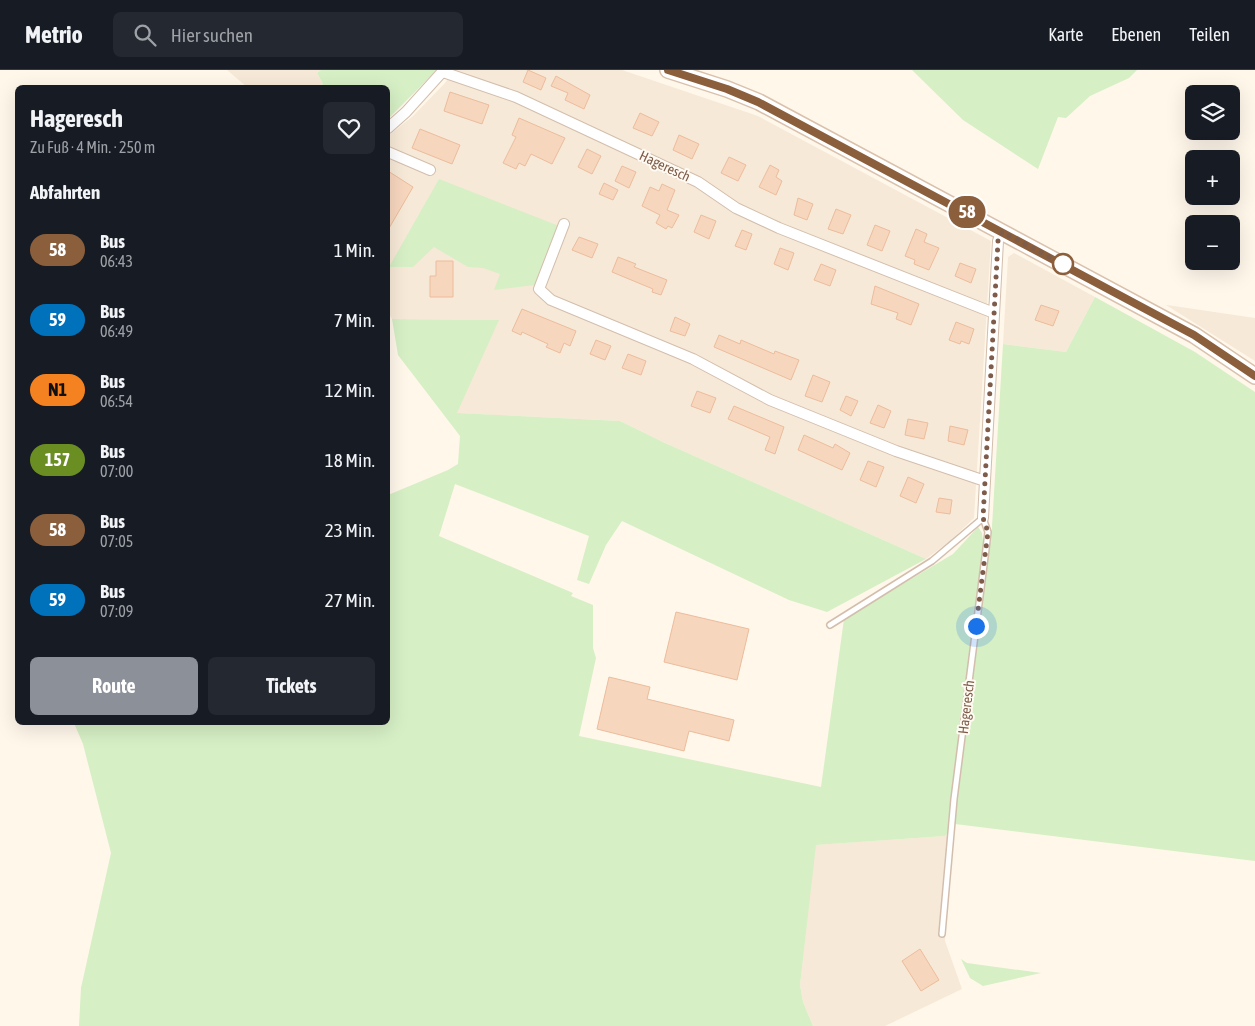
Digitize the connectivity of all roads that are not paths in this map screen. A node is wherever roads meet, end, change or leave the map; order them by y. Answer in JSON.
{"nodes":[{"id":1,"x":668,"y":70,"type":"edge"},
{"id":2,"x":444,"y":71,"type":"edge"},
{"id":3,"x":390,"y":126,"type":"edge"},
{"id":4,"x":390,"y":153,"type":"edge"},
{"id":5,"x":430,"y":170,"type":"dead end"},
{"id":6,"x":564,"y":224,"type":"dead end"},
{"id":7,"x":1002,"y":232,"type":"junction"},
{"id":8,"x":994,"y":314,"type":"junction"},
{"id":9,"x":1255,"y":376,"type":"edge"},
{"id":10,"x":986,"y":482,"type":"junction"},
{"id":11,"x":983,"y":518,"type":"junction"},
{"id":12,"x":830,"y":625,"type":"dead end"},
{"id":13,"x":942,"y":934,"type":"dead end"}],
"edges":[{"from":1,"to":7,"type":"main road"},
{"from":2,"to":3,"type":"street","name":"Hageresch"},
{"from":2,"to":8,"type":"street","name":"Hageresch"},
{"from":4,"to":5,"type":"street"},
{"from":6,"to":10,"type":"street"},
{"from":7,"to":8,"type":"street","name":"Hageresch"},
{"from":7,"to":9,"type":"main road"},
{"from":8,"to":10,"type":"street","name":"Hageresch"},
{"from":10,"to":11,"type":"street","name":"Hageresch"},
{"from":11,"to":12,"type":"lane"},
{"from":11,"to":13,"type":"lane","name":"Hageresch"}]}
